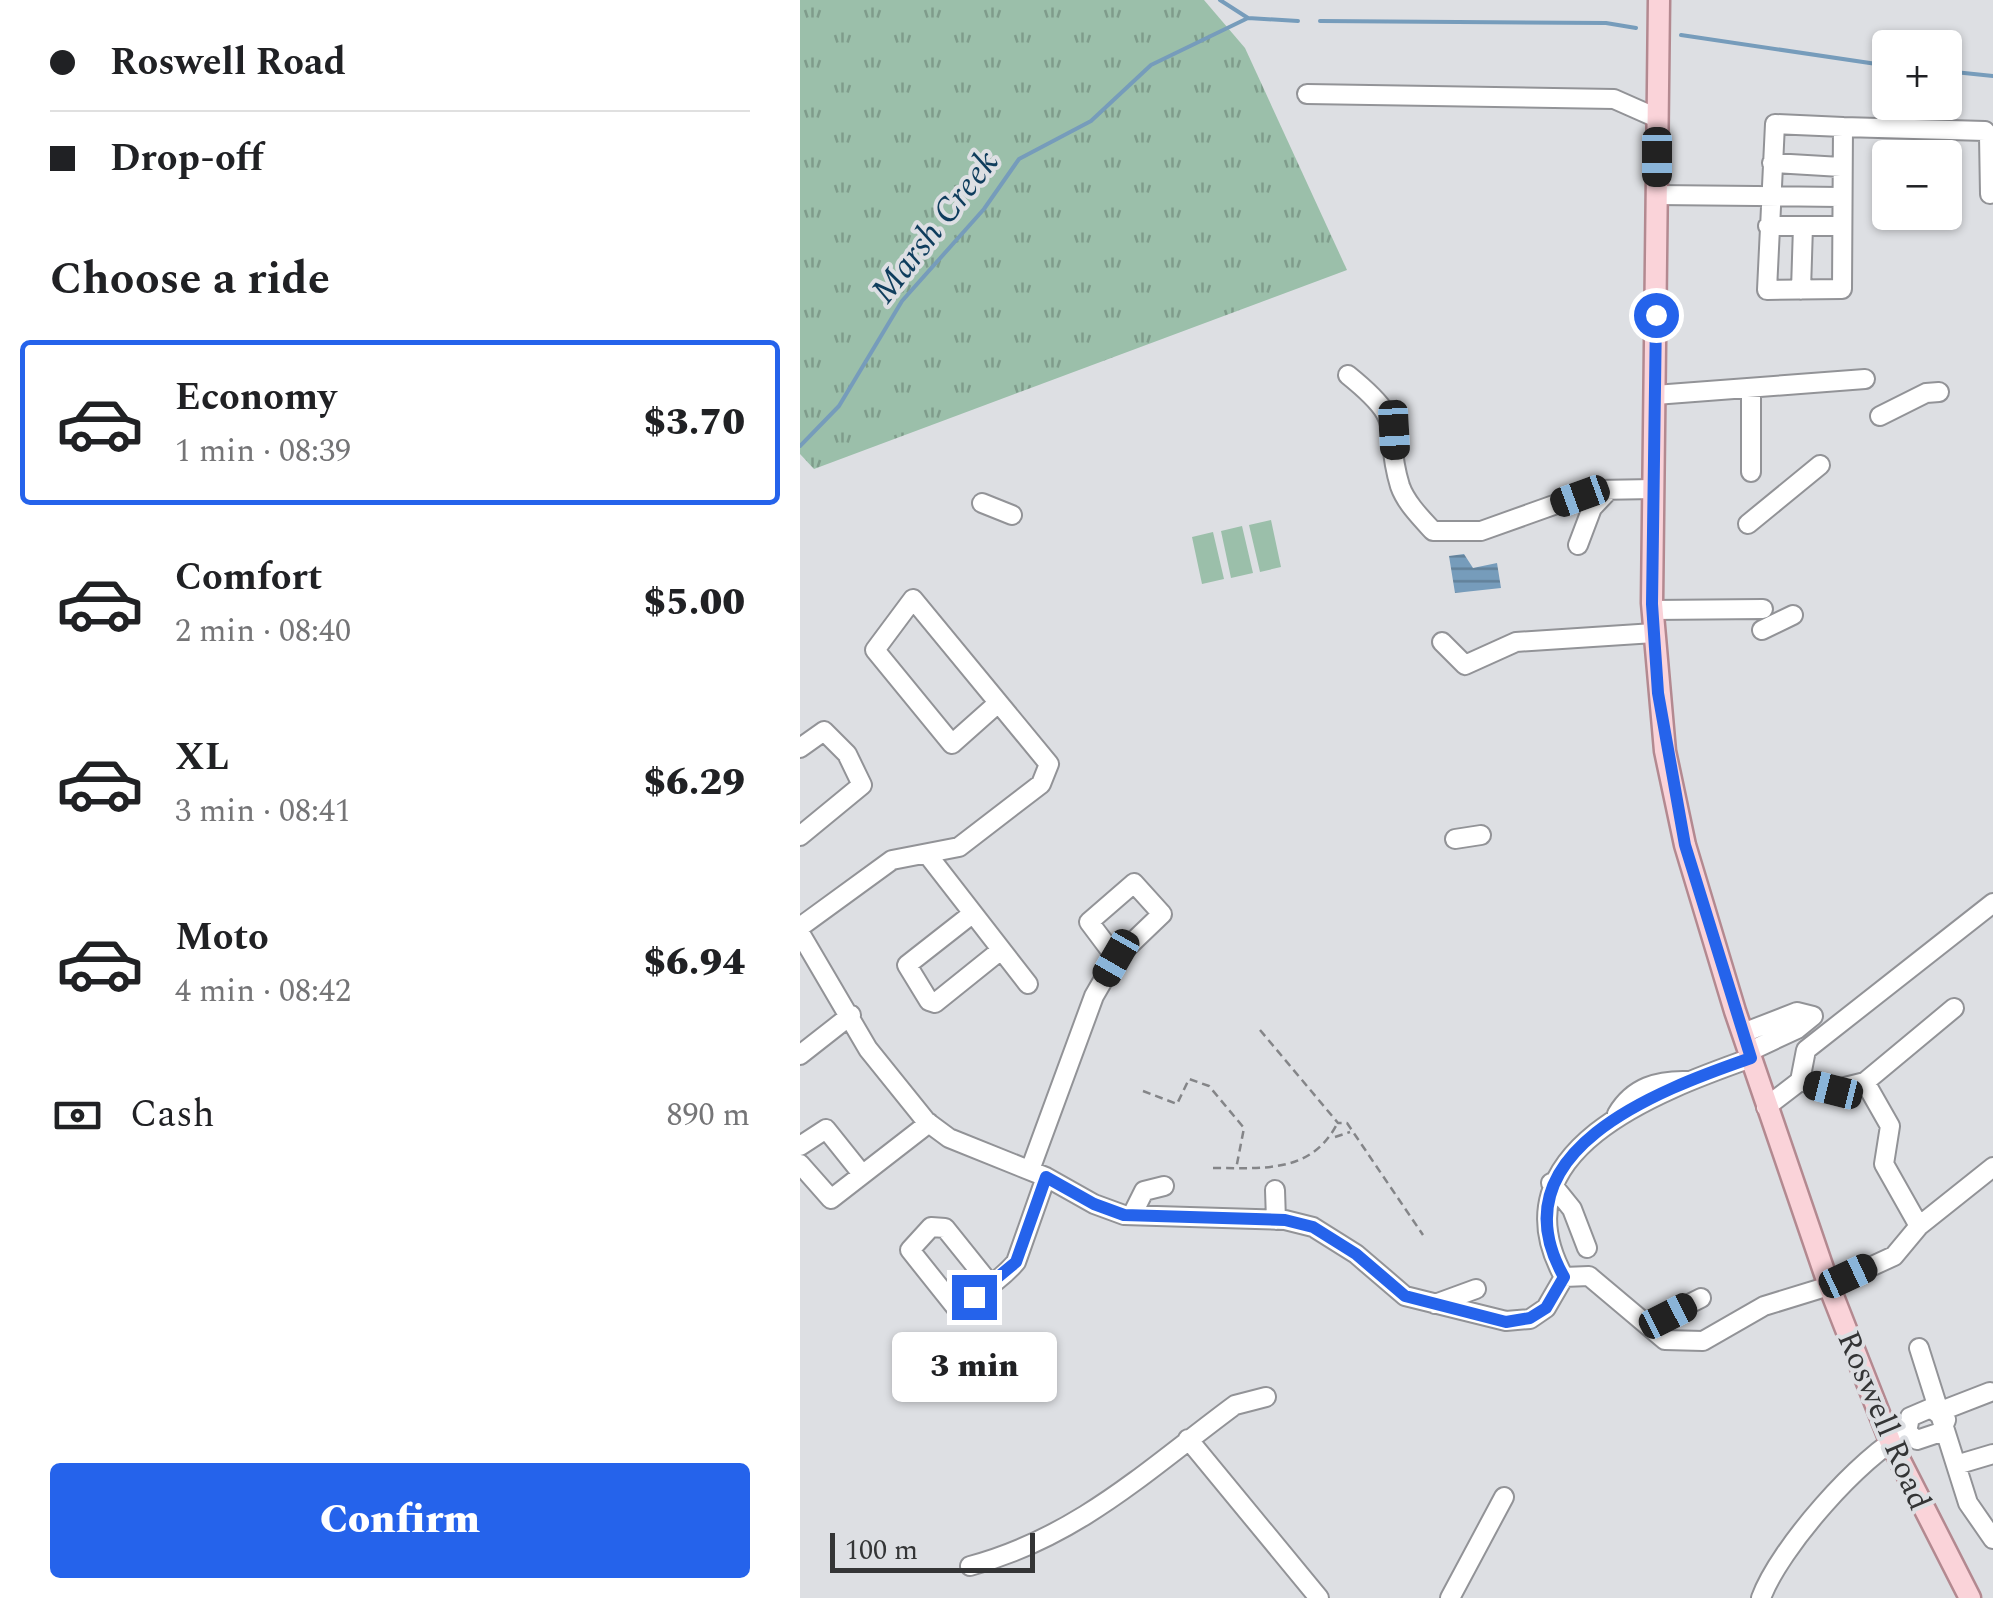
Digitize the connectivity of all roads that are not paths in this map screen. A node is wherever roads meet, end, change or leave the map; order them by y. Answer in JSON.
{"nodes":[{"id":1,"x":1659,"y":0,"type":"edge"},
{"id":2,"x":1307,"y":94,"type":"dead end"},
{"id":3,"x":1657,"y":118,"type":"junction"},
{"id":4,"x":1843,"y":127,"type":"junction"},
{"id":5,"x":1772,"y":163,"type":"junction"},
{"id":6,"x":1842,"y":167,"type":"junction"},
{"id":7,"x":1990,"y":194,"type":"dead end"},
{"id":8,"x":1657,"y":195,"type":"junction"},
{"id":9,"x":1769,"y":196,"type":"junction"},
{"id":10,"x":1840,"y":197,"type":"junction"},
{"id":11,"x":1768,"y":226,"type":"junction"},
{"id":12,"x":1803,"y":226,"type":"junction"},
{"id":13,"x":1840,"y":226,"type":"junction"},
{"id":14,"x":1801,"y":290,"type":"junction"},
{"id":15,"x":1348,"y":375,"type":"dead end"},
{"id":16,"x":1865,"y":379,"type":"dead end"},
{"id":17,"x":1751,"y":388,"type":"junction"},
{"id":18,"x":1939,"y":392,"type":"dead end"},
{"id":19,"x":1655,"y":395,"type":"junction"},
{"id":20,"x":1880,"y":416,"type":"dead end"},
{"id":21,"x":1820,"y":465,"type":"dead end"},
{"id":22,"x":1751,"y":472,"type":"dead end"},
{"id":23,"x":1609,"y":490,"type":"junction"},
{"id":24,"x":1654,"y":490,"type":"junction"},
{"id":25,"x":982,"y":503,"type":"dead end"},
{"id":26,"x":1012,"y":515,"type":"dead end"},
{"id":27,"x":1748,"y":524,"type":"dead end"},
{"id":28,"x":1578,"y":545,"type":"dead end"},
{"id":29,"x":1763,"y":609,"type":"dead end"},
{"id":30,"x":1653,"y":610,"type":"junction"},
{"id":31,"x":1793,"y":615,"type":"dead end"},
{"id":32,"x":1762,"y":630,"type":"dead end"},
{"id":33,"x":1654,"y":633,"type":"junction"},
{"id":34,"x":1442,"y":642,"type":"dead end"},
{"id":35,"x":998,"y":704,"type":"junction"},
{"id":36,"x":800,"y":748,"type":"edge"},
{"id":37,"x":1481,"y":834,"type":"dead end"},
{"id":38,"x":800,"y":836,"type":"edge"},
{"id":39,"x":1454,"y":839,"type":"dead end"},
{"id":40,"x":927,"y":854,"type":"junction"},
{"id":41,"x":1993,"y":903,"type":"edge"},
{"id":42,"x":972,"y":914,"type":"junction"},
{"id":43,"x":800,"y":930,"type":"edge"},
{"id":44,"x":1001,"y":950,"type":"junction"},
{"id":45,"x":1116,"y":958,"type":"dead end"},
{"id":46,"x":1028,"y":984,"type":"dead end"},
{"id":47,"x":1954,"y":1008,"type":"dead end"},
{"id":48,"x":851,"y":1016,"type":"junction"},
{"id":49,"x":1747,"y":1048,"type":"junction"},
{"id":50,"x":800,"y":1055,"type":"edge"},
{"id":51,"x":1800,"y":1082,"type":"junction"},
{"id":52,"x":1865,"y":1082,"type":"junction"},
{"id":53,"x":1766,"y":1106,"type":"junction"},
{"id":54,"x":928,"y":1123,"type":"junction"},
{"id":55,"x":800,"y":1146,"type":"edge"},
{"id":56,"x":800,"y":1164,"type":"edge"},
{"id":57,"x":1993,"y":1167,"type":"edge"},
{"id":58,"x":1038,"y":1173,"type":"junction"},
{"id":59,"x":862,"y":1174,"type":"junction"},
{"id":60,"x":1551,"y":1183,"type":"junction"},
{"id":61,"x":1164,"y":1186,"type":"dead end"},
{"id":62,"x":1274,"y":1190,"type":"dead end"},
{"id":63,"x":1132,"y":1216,"type":"junction"},
{"id":64,"x":1276,"y":1220,"type":"junction"},
{"id":65,"x":1920,"y":1226,"type":"junction"},
{"id":66,"x":1587,"y":1248,"type":"dead end"},
{"id":67,"x":1564,"y":1277,"type":"junction"},
{"id":68,"x":990,"y":1284,"type":"junction"},
{"id":69,"x":1829,"y":1286,"type":"junction"},
{"id":70,"x":1476,"y":1290,"type":"dead end"},
{"id":71,"x":1701,"y":1298,"type":"dead end"},
{"id":72,"x":1435,"y":1304,"type":"junction"},
{"id":73,"x":1654,"y":1331,"type":"junction"},
{"id":74,"x":1919,"y":1348,"type":"dead end"},
{"id":75,"x":1990,"y":1392,"type":"dead end"},
{"id":76,"x":1266,"y":1397,"type":"dead end"},
{"id":77,"x":1944,"y":1416,"type":"junction"},
{"id":78,"x":1898,"y":1436,"type":"junction"},
{"id":79,"x":1188,"y":1439,"type":"junction"},
{"id":80,"x":1993,"y":1454,"type":"edge"},
{"id":81,"x":1956,"y":1465,"type":"junction"},
{"id":82,"x":1504,"y":1498,"type":"dead end"},
{"id":83,"x":1993,"y":1539,"type":"edge"},
{"id":84,"x":970,"y":1566,"type":"dead end"},
{"id":85,"x":1319,"y":1598,"type":"edge"},
{"id":86,"x":1450,"y":1598,"type":"edge"},
{"id":87,"x":1761,"y":1598,"type":"edge"},
{"id":88,"x":1970,"y":1598,"type":"edge"}],
"edges":[{"from":1,"to":3,"type":"main road","name":"Roswell Road"},
{"from":2,"to":3,"type":"street"},
{"from":3,"to":8,"type":"main road","name":"Roswell Road"},
{"from":4,"to":5,"type":"street"},
{"from":4,"to":6,"type":"street"},
{"from":4,"to":7,"type":"street"},
{"from":5,"to":6,"type":"street"},
{"from":5,"to":9,"type":"street"},
{"from":6,"to":10,"type":"street"},
{"from":8,"to":9,"type":"street"},
{"from":8,"to":19,"type":"main road","name":"Roswell Road"},
{"from":9,"to":10,"type":"street"},
{"from":9,"to":11,"type":"street"},
{"from":10,"to":13,"type":"street"},
{"from":11,"to":12,"type":"street"},
{"from":11,"to":14,"type":"street"},
{"from":12,"to":13,"type":"street"},
{"from":12,"to":14,"type":"street"},
{"from":13,"to":14,"type":"street"},
{"from":15,"to":23,"type":"street"},
{"from":16,"to":17,"type":"street"},
{"from":17,"to":19,"type":"street"},
{"from":17,"to":22,"type":"street"},
{"from":18,"to":20,"type":"street"},
{"from":19,"to":24,"type":"main road","name":"Roswell Road"},
{"from":21,"to":27,"type":"street"},
{"from":23,"to":24,"type":"street"},
{"from":23,"to":28,"type":"street"},
{"from":24,"to":30,"type":"main road","name":"Roswell Road"},
{"from":25,"to":26,"type":"street"},
{"from":29,"to":30,"type":"street"},
{"from":30,"to":33,"type":"main road","name":"Roswell Road"},
{"from":31,"to":32,"type":"street"},
{"from":33,"to":34,"type":"street"},
{"from":33,"to":49,"type":"main road","name":"Roswell Road"},
{"from":35,"to":35,"type":"street"},
{"from":35,"to":40,"type":"street"},
{"from":36,"to":38,"type":"street"},
{"from":37,"to":39,"type":"street"},
{"from":40,"to":42,"type":"street"},
{"from":40,"to":43,"type":"street"},
{"from":41,"to":51,"type":"street"},
{"from":42,"to":44,"type":"street"},
{"from":42,"to":44,"type":"street"},
{"from":43,"to":48,"type":"street"},
{"from":44,"to":46,"type":"street"},
{"from":45,"to":58,"type":"street"},
{"from":47,"to":52,"type":"street"},
{"from":48,"to":50,"type":"street"},
{"from":48,"to":54,"type":"street"},
{"from":49,"to":53,"type":"main road","name":"Roswell Road"},
{"from":49,"to":60,"type":"street"},
{"from":51,"to":52,"type":"street"},
{"from":51,"to":53,"type":"street"},
{"from":52,"to":65,"type":"street"},
{"from":53,"to":69,"type":"main road","name":"Roswell Road"},
{"from":54,"to":58,"type":"street"},
{"from":54,"to":59,"type":"street"},
{"from":55,"to":59,"type":"street"},
{"from":56,"to":59,"type":"street"},
{"from":57,"to":65,"type":"street"},
{"from":58,"to":63,"type":"street"},
{"from":58,"to":68,"type":"street"},
{"from":60,"to":66,"type":"street"},
{"from":60,"to":67,"type":"street"},
{"from":61,"to":63,"type":"street"},
{"from":62,"to":64,"type":"street"},
{"from":63,"to":64,"type":"street"},
{"from":64,"to":72,"type":"street"},
{"from":65,"to":69,"type":"street"},
{"from":67,"to":72,"type":"street"},
{"from":67,"to":73,"type":"street"},
{"from":68,"to":68,"type":"street"},
{"from":69,"to":73,"type":"street"},
{"from":69,"to":78,"type":"main road","name":"Roswell Road"},
{"from":70,"to":72,"type":"street"},
{"from":71,"to":73,"type":"street"},
{"from":74,"to":77,"type":"street"},
{"from":75,"to":77,"type":"street"},
{"from":76,"to":79,"type":"street"},
{"from":77,"to":78,"type":"street"},
{"from":77,"to":81,"type":"street"},
{"from":78,"to":87,"type":"street"},
{"from":78,"to":88,"type":"main road","name":"Roswell Road"},
{"from":79,"to":84,"type":"street"},
{"from":79,"to":85,"type":"street"},
{"from":80,"to":81,"type":"street"},
{"from":81,"to":83,"type":"street"},
{"from":82,"to":86,"type":"street"}]}
